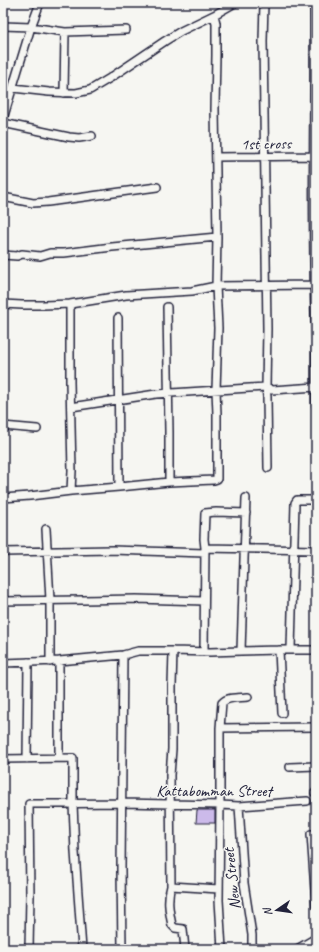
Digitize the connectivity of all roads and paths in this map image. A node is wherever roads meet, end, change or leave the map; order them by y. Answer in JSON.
{"nodes":[{"id":1,"x":40,"y":3,"type":"edge"},
{"id":2,"x":235,"y":3,"type":"edge"},
{"id":3,"x":264,"y":3,"type":"edge"},
{"id":4,"x":314,"y":3,"type":"edge"},
{"id":5,"x":214,"y":15,"type":"junction"},
{"id":6,"x":3,"y":26,"type":"edge"},
{"id":7,"x":31,"y":27,"type":"junction"},
{"id":8,"x":126,"y":30,"type":"dead end"},
{"id":9,"x":65,"y":32,"type":"junction"},
{"id":10,"x":13,"y":88,"type":"junction"},
{"id":11,"x":64,"y":93,"type":"junction"},
{"id":12,"x":3,"y":119,"type":"edge"},
{"id":13,"x":3,"y":123,"type":"edge"},
{"id":14,"x":92,"y":136,"type":"dead end"},
{"id":15,"x":315,"y":156,"type":"edge"},
{"id":16,"x":216,"y":157,"type":"junction"},
{"id":17,"x":265,"y":157,"type":"junction"},
{"id":18,"x":157,"y":187,"type":"dead end"},
{"id":19,"x":3,"y":197,"type":"edge"},
{"id":20,"x":217,"y":237,"type":"junction"},
{"id":21,"x":3,"y":255,"type":"edge"},
{"id":22,"x":216,"y":286,"type":"junction"},
{"id":23,"x":266,"y":286,"type":"junction"},
{"id":24,"x":314,"y":286,"type":"junction"},
{"id":25,"x":3,"y":304,"type":"edge"},
{"id":26,"x":70,"y":304,"type":"junction"},
{"id":27,"x":167,"y":307,"type":"dead end"},
{"id":28,"x":118,"y":318,"type":"dead end"},
{"id":29,"x":316,"y":340,"type":"edge"},
{"id":30,"x":266,"y":387,"type":"junction"},
{"id":31,"x":316,"y":387,"type":"edge"},
{"id":32,"x":216,"y":390,"type":"junction"},
{"id":33,"x":168,"y":393,"type":"junction"},
{"id":34,"x":119,"y":399,"type":"junction"},
{"id":35,"x":316,"y":405,"type":"edge"},
{"id":36,"x":71,"y":407,"type":"junction"},
{"id":37,"x":3,"y":426,"type":"edge"},
{"id":38,"x":37,"y":428,"type":"dead end"},
{"id":39,"x":268,"y":468,"type":"dead end"},
{"id":40,"x":169,"y":482,"type":"junction"},
{"id":41,"x":119,"y":487,"type":"junction"},
{"id":42,"x":71,"y":491,"type":"junction"},
{"id":43,"x":3,"y":498,"type":"edge"},
{"id":44,"x":246,"y":498,"type":"dead end"},
{"id":45,"x":316,"y":500,"type":"edge"},
{"id":46,"x":246,"y":513,"type":"junction"},
{"id":47,"x":46,"y":529,"type":"dead end"},
{"id":48,"x":244,"y":548,"type":"junction"},
{"id":49,"x":294,"y":549,"type":"junction"},
{"id":50,"x":205,"y":550,"type":"junction"},
{"id":51,"x":316,"y":550,"type":"edge"},
{"id":52,"x":3,"y":552,"type":"edge"},
{"id":53,"x":48,"y":552,"type":"junction"},
{"id":54,"x":50,"y":600,"type":"junction"},
{"id":55,"x":3,"y":601,"type":"edge"},
{"id":56,"x":204,"y":601,"type":"junction"},
{"id":57,"x":291,"y":649,"type":"junction"},
{"id":58,"x":279,"y":650,"type":"junction"},
{"id":59,"x":316,"y":650,"type":"edge"},
{"id":60,"x":173,"y":651,"type":"junction"},
{"id":61,"x":241,"y":651,"type":"junction"},
{"id":62,"x":204,"y":652,"type":"junction"},
{"id":63,"x":123,"y":655,"type":"junction"},
{"id":64,"x":59,"y":661,"type":"junction"},
{"id":65,"x":28,"y":662,"type":"junction"},
{"id":66,"x":50,"y":662,"type":"junction"},
{"id":67,"x":3,"y":663,"type":"edge"},
{"id":68,"x":248,"y":697,"type":"dead end"},
{"id":69,"x":282,"y":713,"type":"dead end"},
{"id":70,"x":316,"y":727,"type":"edge"},
{"id":71,"x":220,"y":728,"type":"junction"},
{"id":72,"x":59,"y":758,"type":"junction"},
{"id":73,"x":3,"y":759,"type":"edge"},
{"id":74,"x":27,"y":759,"type":"junction"},
{"id":75,"x":316,"y":766,"type":"edge"},
{"id":76,"x":290,"y":767,"type":"dead end"},
{"id":77,"x":307,"y":801,"type":"dead end"},
{"id":78,"x":122,"y":803,"type":"junction"},
{"id":79,"x":73,"y":804,"type":"junction"},
{"id":80,"x":170,"y":804,"type":"junction"},
{"id":81,"x":220,"y":805,"type":"junction"},
{"id":82,"x":239,"y":806,"type":"junction"},
{"id":83,"x":310,"y":834,"type":"dead end"},
{"id":84,"x":171,"y":886,"type":"junction"},
{"id":85,"x":219,"y":889,"type":"junction"},
{"id":86,"x":316,"y":905,"type":"edge"},
{"id":87,"x":316,"y":938,"type":"edge"},
{"id":88,"x":29,"y":949,"type":"edge"},
{"id":89,"x":82,"y":949,"type":"edge"},
{"id":90,"x":122,"y":949,"type":"edge"},
{"id":91,"x":185,"y":949,"type":"edge"},
{"id":92,"x":222,"y":949,"type":"edge"},
{"id":93,"x":252,"y":949,"type":"edge"},
{"id":94,"x":297,"y":949,"type":"edge"}],
"edges":[{"from":1,"to":7,"type":"street"},
{"from":2,"to":5,"type":"street"},
{"from":3,"to":17,"type":"street"},
{"from":4,"to":15,"type":"street"},
{"from":5,"to":11,"type":"street"},
{"from":5,"to":16,"type":"street"},
{"from":6,"to":7,"type":"street"},
{"from":7,"to":9,"type":"street"},
{"from":7,"to":10,"type":"street"},
{"from":8,"to":9,"type":"street"},
{"from":9,"to":11,"type":"street"},
{"from":10,"to":11,"type":"street"},
{"from":10,"to":12,"type":"street"},
{"from":13,"to":14,"type":"street"},
{"from":15,"to":17,"type":"street","name":"1st cross"},
{"from":15,"to":24,"type":"street"},
{"from":16,"to":17,"type":"street","name":"1st cross"},
{"from":16,"to":20,"type":"street"},
{"from":17,"to":23,"type":"street"},
{"from":18,"to":19,"type":"street"},
{"from":20,"to":21,"type":"street"},
{"from":20,"to":22,"type":"street"},
{"from":22,"to":23,"type":"street"},
{"from":22,"to":26,"type":"street"},
{"from":22,"to":32,"type":"street"},
{"from":23,"to":24,"type":"street"},
{"from":23,"to":30,"type":"street"},
{"from":24,"to":29,"type":"street"},
{"from":25,"to":26,"type":"street"},
{"from":26,"to":36,"type":"street"},
{"from":27,"to":33,"type":"street"},
{"from":28,"to":34,"type":"street"},
{"from":29,"to":31,"type":"street"},
{"from":30,"to":31,"type":"street"},
{"from":30,"to":32,"type":"street"},
{"from":30,"to":39,"type":"street"},
{"from":31,"to":35,"type":"street"},
{"from":32,"to":33,"type":"street"},
{"from":32,"to":40,"type":"street"},
{"from":33,"to":34,"type":"street"},
{"from":33,"to":40,"type":"street"},
{"from":34,"to":36,"type":"street"},
{"from":34,"to":41,"type":"street"},
{"from":36,"to":42,"type":"street"},
{"from":37,"to":38,"type":"street"},
{"from":40,"to":41,"type":"street"},
{"from":41,"to":42,"type":"street"},
{"from":42,"to":43,"type":"street"},
{"from":44,"to":46,"type":"street"},
{"from":45,"to":49,"type":"street"},
{"from":46,"to":48,"type":"street"},
{"from":46,"to":50,"type":"street"},
{"from":47,"to":53,"type":"street"},
{"from":48,"to":49,"type":"street"},
{"from":48,"to":50,"type":"street"},
{"from":48,"to":61,"type":"street"},
{"from":49,"to":51,"type":"street"},
{"from":49,"to":57,"type":"street"},
{"from":50,"to":53,"type":"street"},
{"from":50,"to":56,"type":"street"},
{"from":52,"to":53,"type":"street"},
{"from":53,"to":54,"type":"street"},
{"from":54,"to":55,"type":"street"},
{"from":54,"to":56,"type":"street"},
{"from":54,"to":66,"type":"street"},
{"from":56,"to":62,"type":"street"},
{"from":57,"to":58,"type":"street"},
{"from":57,"to":59,"type":"street"},
{"from":58,"to":61,"type":"street"},
{"from":58,"to":69,"type":"street"},
{"from":60,"to":62,"type":"street"},
{"from":60,"to":63,"type":"street"},
{"from":60,"to":80,"type":"street"},
{"from":61,"to":62,"type":"street"},
{"from":63,"to":64,"type":"street"},
{"from":63,"to":78,"type":"street"},
{"from":64,"to":66,"type":"street"},
{"from":64,"to":72,"type":"street"},
{"from":65,"to":66,"type":"street"},
{"from":65,"to":67,"type":"street"},
{"from":65,"to":74,"type":"street"},
{"from":68,"to":71,"type":"street"},
{"from":70,"to":71,"type":"street"},
{"from":71,"to":81,"type":"street"},
{"from":72,"to":74,"type":"street"},
{"from":72,"to":79,"type":"street"},
{"from":73,"to":74,"type":"street"},
{"from":75,"to":76,"type":"street"},
{"from":77,"to":82,"type":"street","name":"Kattabomman Street"},
{"from":78,"to":79,"type":"street","name":"Kattabomman Street"},
{"from":78,"to":80,"type":"street","name":"Kattabomman Street"},
{"from":78,"to":90,"type":"street"},
{"from":79,"to":88,"type":"street","name":"Kattabomman Street"},
{"from":79,"to":89,"type":"street"},
{"from":80,"to":81,"type":"street","name":"Kattabomman Street"},
{"from":80,"to":84,"type":"street"},
{"from":81,"to":82,"type":"street","name":"Kattabomman Street"},
{"from":81,"to":85,"type":"street"},
{"from":82,"to":93,"type":"street","name":"New Street"},
{"from":83,"to":86,"type":"street"},
{"from":84,"to":85,"type":"street"},
{"from":84,"to":91,"type":"street"},
{"from":85,"to":92,"type":"street"},
{"from":87,"to":94,"type":"street"}]}
